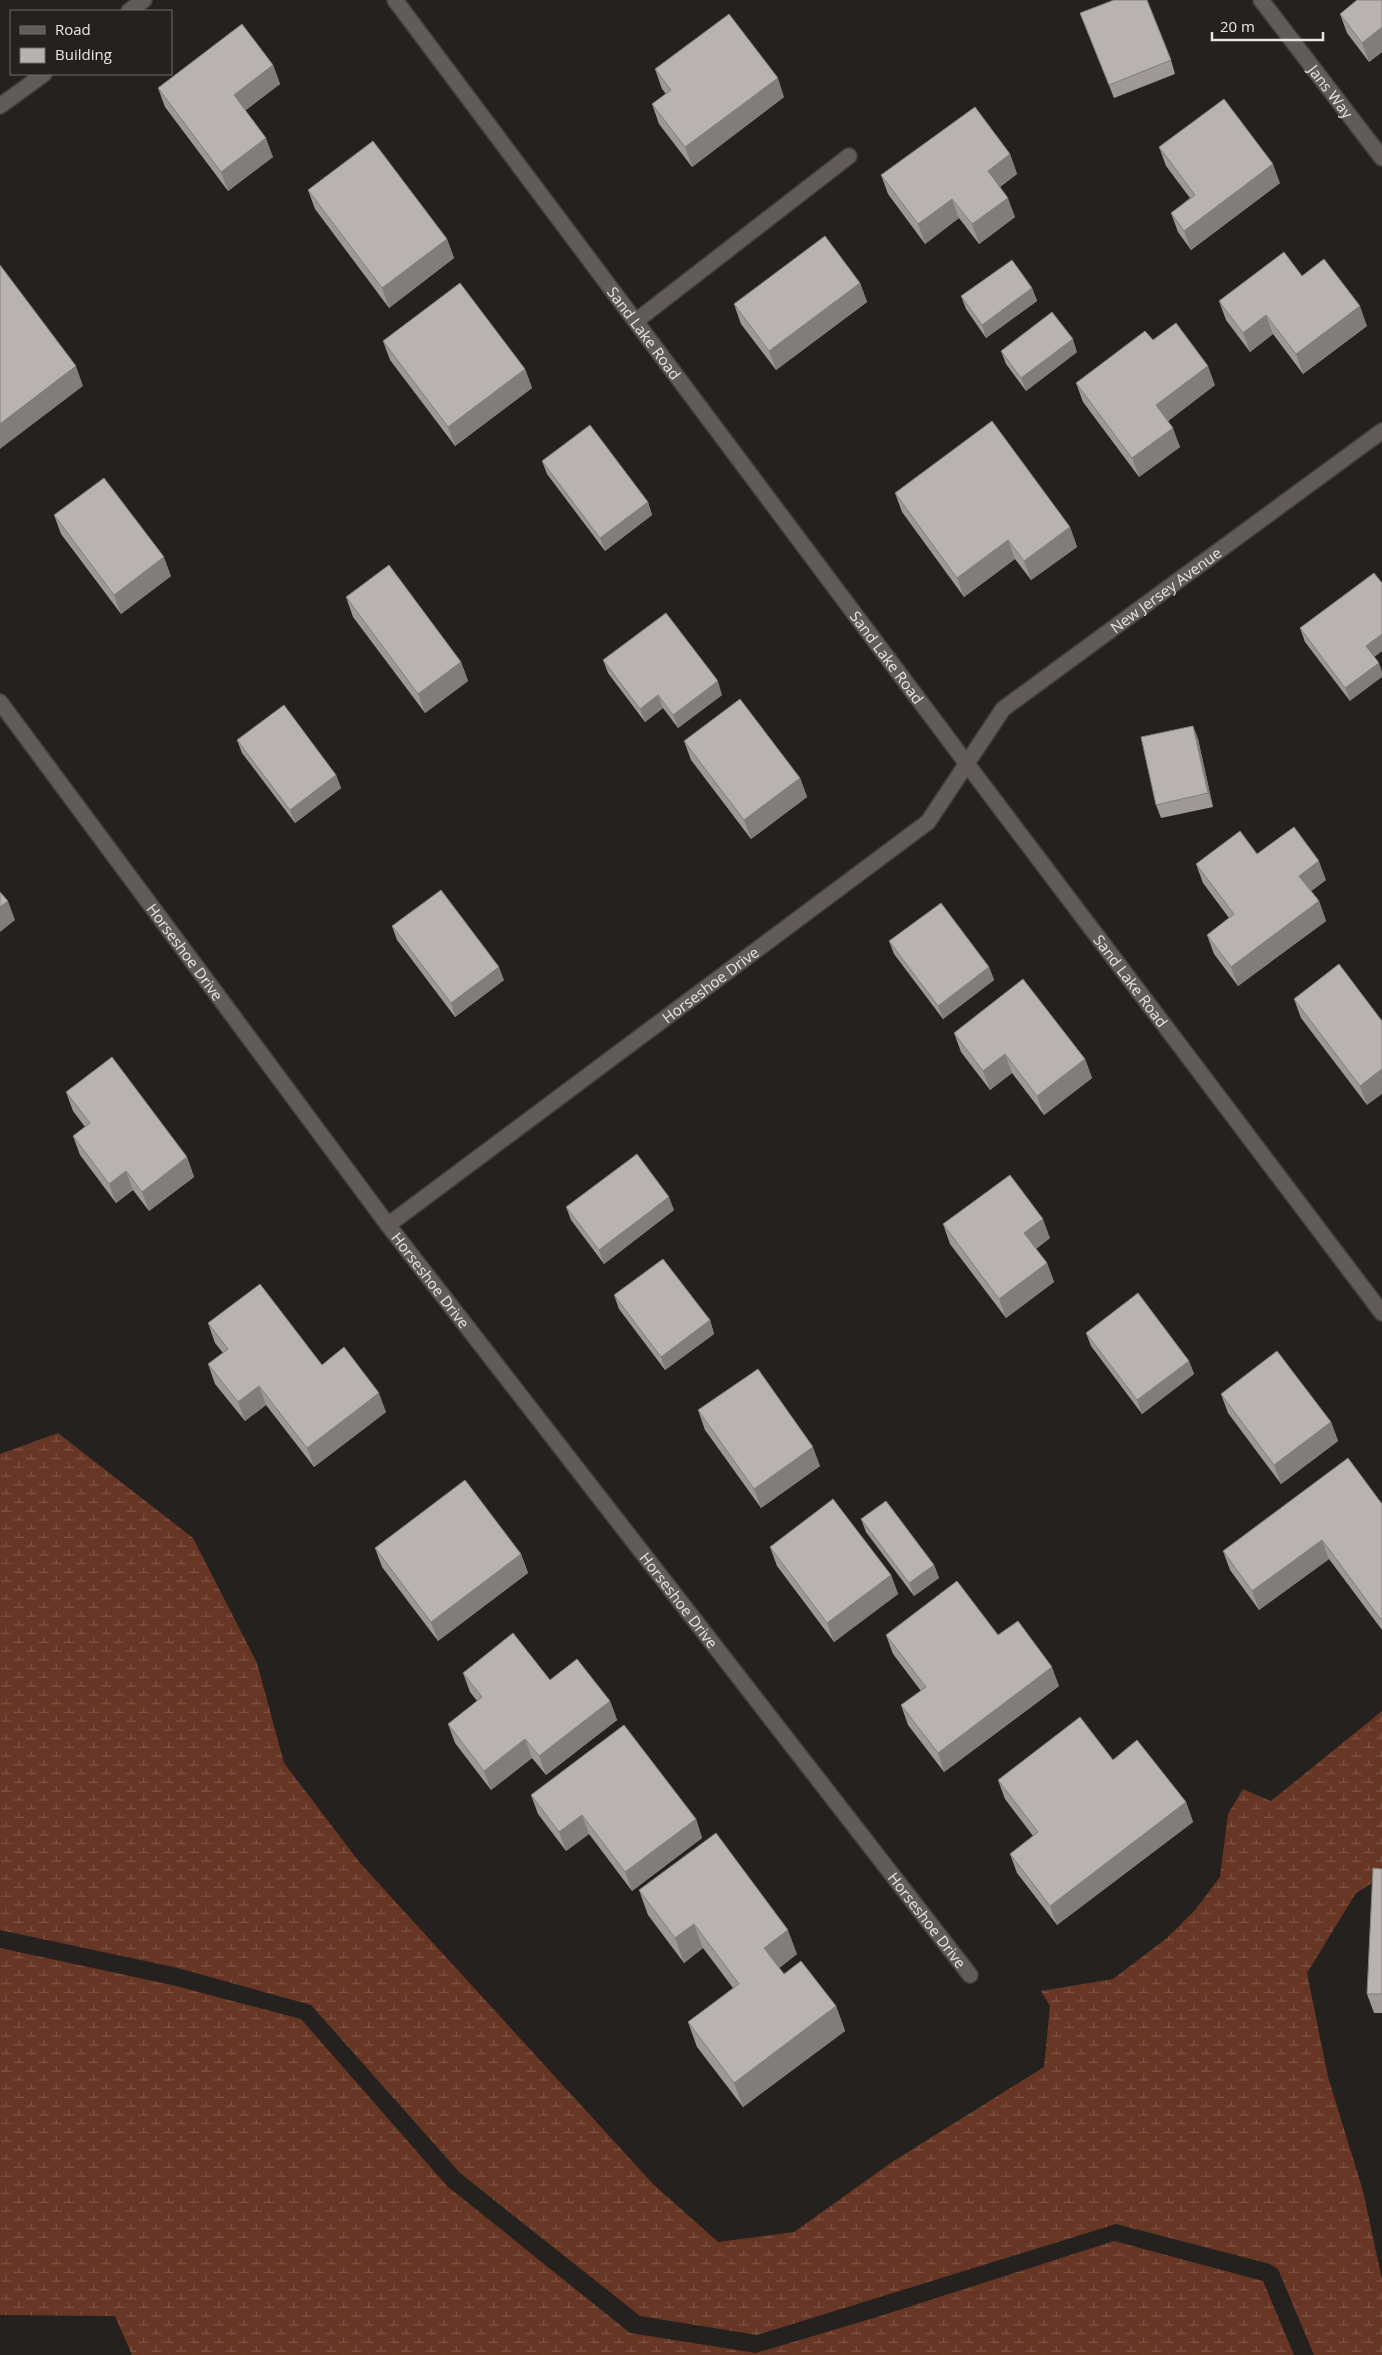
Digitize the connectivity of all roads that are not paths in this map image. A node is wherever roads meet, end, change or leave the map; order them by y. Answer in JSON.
{"nodes":[{"id":1,"x":144,"y":0,"type":"edge"},
{"id":2,"x":395,"y":0,"type":"edge"},
{"id":3,"x":1262,"y":0,"type":"edge"},
{"id":4,"x":130,"y":10,"type":"edge"},
{"id":5,"x":43,"y":75,"type":"edge"},
{"id":6,"x":0,"y":106,"type":"edge"},
{"id":7,"x":850,"y":156,"type":"dead end"},
{"id":8,"x":1382,"y":158,"type":"edge"},
{"id":9,"x":636,"y":321,"type":"junction"},
{"id":10,"x":1382,"y":431,"type":"edge"},
{"id":11,"x":0,"y":702,"type":"edge"},
{"id":12,"x":967,"y":764,"type":"junction"},
{"id":13,"x":388,"y":1225,"type":"junction"},
{"id":14,"x":1382,"y":1313,"type":"edge"},
{"id":15,"x":970,"y":1975,"type":"dead end"}],
"edges":[{"from":1,"to":4,"type":"street"},
{"from":2,"to":9,"type":"street","name":"Sand Lake Road"},
{"from":3,"to":8,"type":"street","name":"Jans Way"},
{"from":5,"to":6,"type":"street"},
{"from":7,"to":9,"type":"street"},
{"from":9,"to":12,"type":"street","name":"Sand Lake Road"},
{"from":10,"to":12,"type":"street","name":"New Jersey Avenue"},
{"from":11,"to":13,"type":"street","name":"Horseshoe Drive"},
{"from":12,"to":13,"type":"street","name":"Horseshoe Drive"},
{"from":12,"to":14,"type":"street","name":"Sand Lake Road"},
{"from":13,"to":15,"type":"street","name":"Horseshoe Drive"}]}
